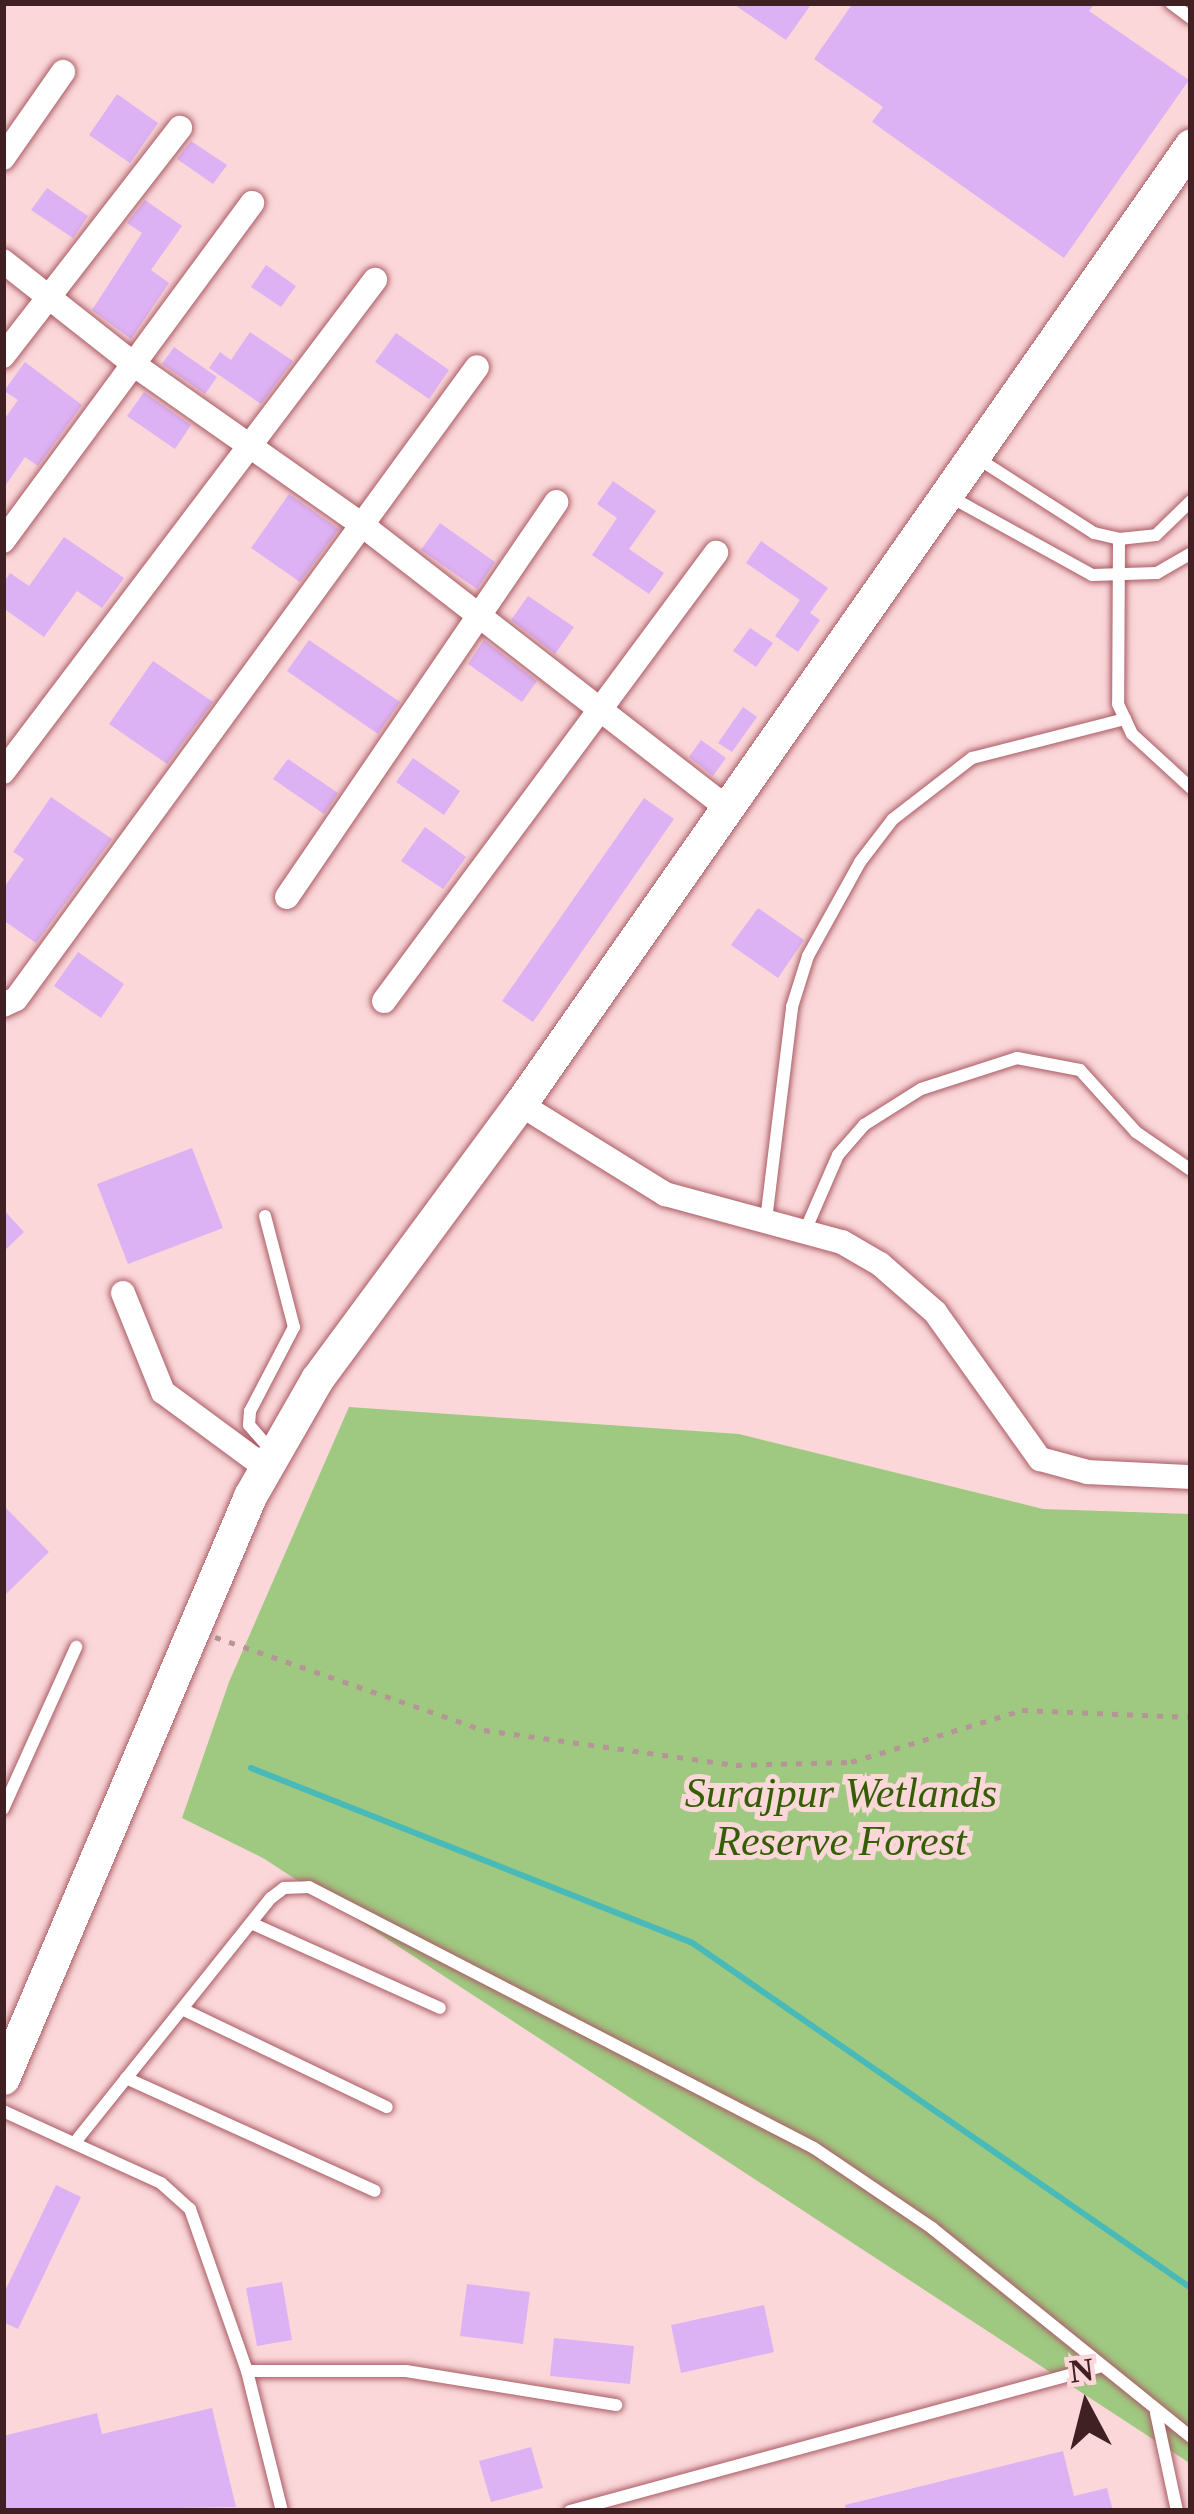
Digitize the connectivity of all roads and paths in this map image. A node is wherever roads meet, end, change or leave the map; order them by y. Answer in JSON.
{"nodes":[{"id":1,"x":1171,"y":3,"type":"edge"},
{"id":2,"x":1191,"y":18,"type":"edge"},
{"id":3,"x":63,"y":71,"type":"dead end"},
{"id":4,"x":180,"y":128,"type":"dead end"},
{"id":5,"x":1191,"y":145,"type":"edge"},
{"id":6,"x":3,"y":158,"type":"edge"},
{"id":7,"x":252,"y":202,"type":"dead end"},
{"id":8,"x":3,"y":261,"type":"edge"},
{"id":9,"x":375,"y":280,"type":"dead end"},
{"id":10,"x":47,"y":295,"type":"junction"},
{"id":11,"x":3,"y":356,"type":"edge"},
{"id":12,"x":136,"y":366,"type":"junction"},
{"id":13,"x":477,"y":367,"type":"dead end"},
{"id":14,"x":247,"y":448,"type":"junction"},
{"id":15,"x":973,"y":455,"type":"junction"},
{"id":16,"x":948,"y":496,"type":"junction"},
{"id":17,"x":1191,"y":501,"type":"edge"},
{"id":18,"x":556,"y":502,"type":"dead end"},
{"id":19,"x":362,"y":524,"type":"junction"},
{"id":20,"x":1119,"y":539,"type":"junction"},
{"id":21,"x":3,"y":541,"type":"edge"},
{"id":22,"x":716,"y":553,"type":"dead end"},
{"id":23,"x":1191,"y":553,"type":"edge"},
{"id":24,"x":1116,"y":578,"type":"junction"},
{"id":25,"x":475,"y":613,"type":"junction"},
{"id":26,"x":598,"y":710,"type":"junction"},
{"id":27,"x":1125,"y":719,"type":"junction"},
{"id":28,"x":3,"y":772,"type":"edge"},
{"id":29,"x":1191,"y":788,"type":"edge"},
{"id":30,"x":727,"y":808,"type":"junction"},
{"id":31,"x":287,"y":897,"type":"dead end"},
{"id":32,"x":384,"y":1001,"type":"dead end"},
{"id":33,"x":3,"y":1005,"type":"edge"},
{"id":34,"x":520,"y":1104,"type":"junction"},
{"id":35,"x":1191,"y":1170,"type":"edge"},
{"id":36,"x":265,"y":1216,"type":"dead end"},
{"id":37,"x":766,"y":1221,"type":"junction"},
{"id":38,"x":805,"y":1231,"type":"junction"},
{"id":39,"x":123,"y":1293,"type":"dead end"},
{"id":40,"x":270,"y":1461,"type":"junction"},
{"id":41,"x":1191,"y":1477,"type":"edge"},
{"id":42,"x":193,"y":1628,"type":"junction"},
{"id":43,"x":76,"y":1647,"type":"dead end"},
{"id":44,"x":1191,"y":1717,"type":"edge"},
{"id":45,"x":3,"y":1809,"type":"edge"},
{"id":46,"x":251,"y":1923,"type":"junction"},
{"id":47,"x":440,"y":2008,"type":"dead end"},
{"id":48,"x":182,"y":2009,"type":"junction"},
{"id":49,"x":3,"y":2078,"type":"edge"},
{"id":50,"x":126,"y":2078,"type":"junction"},
{"id":51,"x":387,"y":2107,"type":"dead end"},
{"id":52,"x":3,"y":2111,"type":"edge"},
{"id":53,"x":76,"y":2140,"type":"junction"},
{"id":54,"x":375,"y":2191,"type":"dead end"},
{"id":55,"x":1099,"y":2367,"type":"junction"},
{"id":56,"x":247,"y":2371,"type":"junction"},
{"id":57,"x":616,"y":2405,"type":"dead end"},
{"id":58,"x":1155,"y":2410,"type":"junction"},
{"id":59,"x":1191,"y":2438,"type":"edge"},
{"id":60,"x":282,"y":2511,"type":"edge"},
{"id":61,"x":570,"y":2511,"type":"edge"},
{"id":62,"x":1177,"y":2511,"type":"edge"}],
"edges":[{"from":1,"to":2,"type":"lane"},
{"from":3,"to":6,"type":"street"},
{"from":4,"to":10,"type":"street"},
{"from":5,"to":15,"type":"main road"},
{"from":7,"to":12,"type":"street"},
{"from":8,"to":10,"type":"street"},
{"from":9,"to":14,"type":"street"},
{"from":10,"to":11,"type":"street"},
{"from":10,"to":12,"type":"street"},
{"from":12,"to":14,"type":"street"},
{"from":12,"to":21,"type":"street"},
{"from":13,"to":19,"type":"street"},
{"from":14,"to":19,"type":"street"},
{"from":14,"to":28,"type":"street"},
{"from":15,"to":16,"type":"main road"},
{"from":15,"to":20,"type":"lane"},
{"from":16,"to":24,"type":"lane"},
{"from":16,"to":30,"type":"main road"},
{"from":17,"to":20,"type":"lane"},
{"from":18,"to":25,"type":"street"},
{"from":19,"to":25,"type":"street"},
{"from":19,"to":33,"type":"street"},
{"from":20,"to":24,"type":"lane"},
{"from":22,"to":26,"type":"street"},
{"from":23,"to":24,"type":"lane"},
{"from":24,"to":27,"type":"lane"},
{"from":25,"to":26,"type":"street"},
{"from":25,"to":31,"type":"street"},
{"from":26,"to":30,"type":"street"},
{"from":26,"to":32,"type":"street"},
{"from":27,"to":29,"type":"lane"},
{"from":27,"to":37,"type":"lane"},
{"from":30,"to":34,"type":"main road"},
{"from":34,"to":37,"type":"street"},
{"from":34,"to":40,"type":"main road"},
{"from":35,"to":38,"type":"lane"},
{"from":36,"to":40,"type":"lane"},
{"from":37,"to":38,"type":"street"},
{"from":38,"to":41,"type":"street"},
{"from":39,"to":40,"type":"street"},
{"from":40,"to":42,"type":"main road"},
{"from":42,"to":44,"type":"path"},
{"from":42,"to":49,"type":"main road"},
{"from":43,"to":45,"type":"lane"},
{"from":46,"to":47,"type":"lane"},
{"from":46,"to":48,"type":"lane"},
{"from":46,"to":55,"type":"lane"},
{"from":48,"to":50,"type":"lane"},
{"from":48,"to":51,"type":"lane"},
{"from":50,"to":53,"type":"lane"},
{"from":50,"to":54,"type":"lane"},
{"from":52,"to":53,"type":"lane"},
{"from":53,"to":56,"type":"lane"},
{"from":55,"to":58,"type":"lane"},
{"from":55,"to":61,"type":"lane"},
{"from":56,"to":57,"type":"lane"},
{"from":56,"to":60,"type":"lane"},
{"from":58,"to":59,"type":"lane"},
{"from":58,"to":62,"type":"lane"}]}
